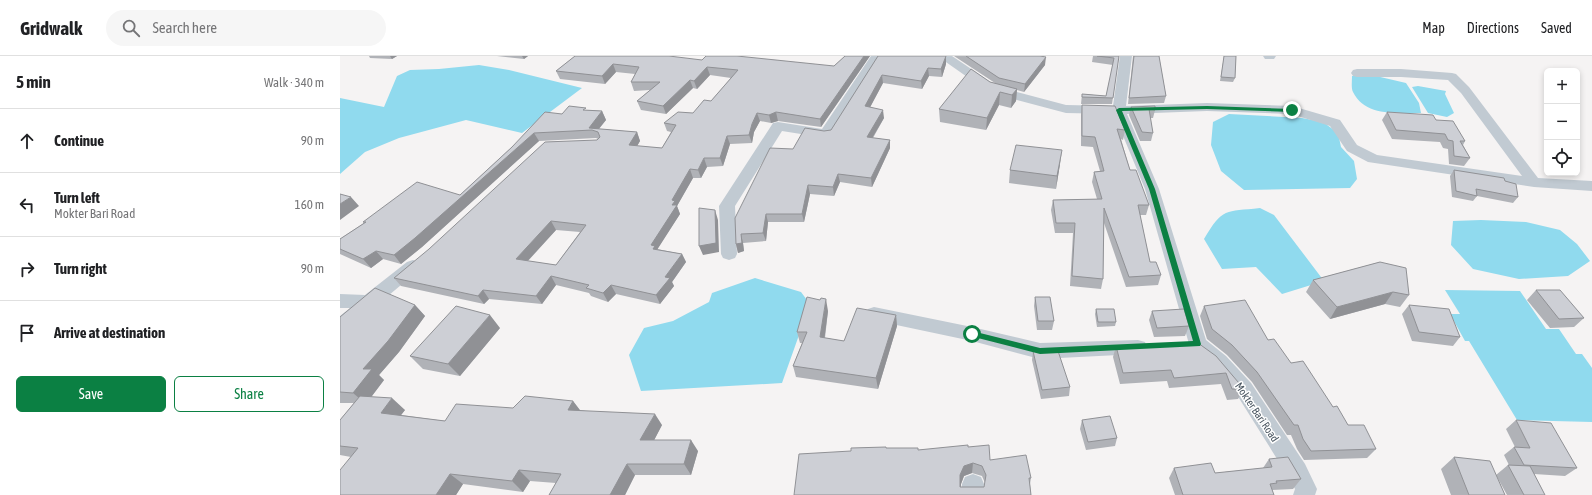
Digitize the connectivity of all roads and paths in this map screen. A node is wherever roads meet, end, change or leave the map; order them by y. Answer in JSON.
{"nodes":[{"id":1,"x":877,"y":56,"type":"edge"},
{"id":2,"x":939,"y":56,"type":"edge"},
{"id":3,"x":1126,"y":56,"type":"edge"},
{"id":4,"x":1357,"y":73,"type":"dead end"},
{"id":5,"x":1119,"y":110,"type":"junction"},
{"id":6,"x":1534,"y":182,"type":"junction"},
{"id":7,"x":1592,"y":186,"type":"edge"},
{"id":8,"x":728,"y":254,"type":"dead end"},
{"id":9,"x":423,"y":257,"type":"edge"},
{"id":10,"x":340,"y":300,"type":"edge"},
{"id":11,"x":368,"y":302,"type":"junction"},
{"id":12,"x":861,"y":311,"type":"edge"},
{"id":13,"x":340,"y":326,"type":"edge"},
{"id":14,"x":1158,"y":346,"type":"edge"},
{"id":15,"x":1304,"y":495,"type":"edge"}],
"edges":[{"from":1,"to":8,"type":"street"},
{"from":2,"to":5,"type":"street"},
{"from":3,"to":5,"type":"street"},
{"from":4,"to":6,"type":"street"},
{"from":5,"to":6,"type":"street"},
{"from":5,"to":15,"type":"street","name":"Mokter Bari Road"},
{"from":6,"to":7,"type":"street"},
{"from":9,"to":11,"type":"street"},
{"from":10,"to":11,"type":"street"},
{"from":11,"to":13,"type":"street"},
{"from":12,"to":14,"type":"street"}]}
